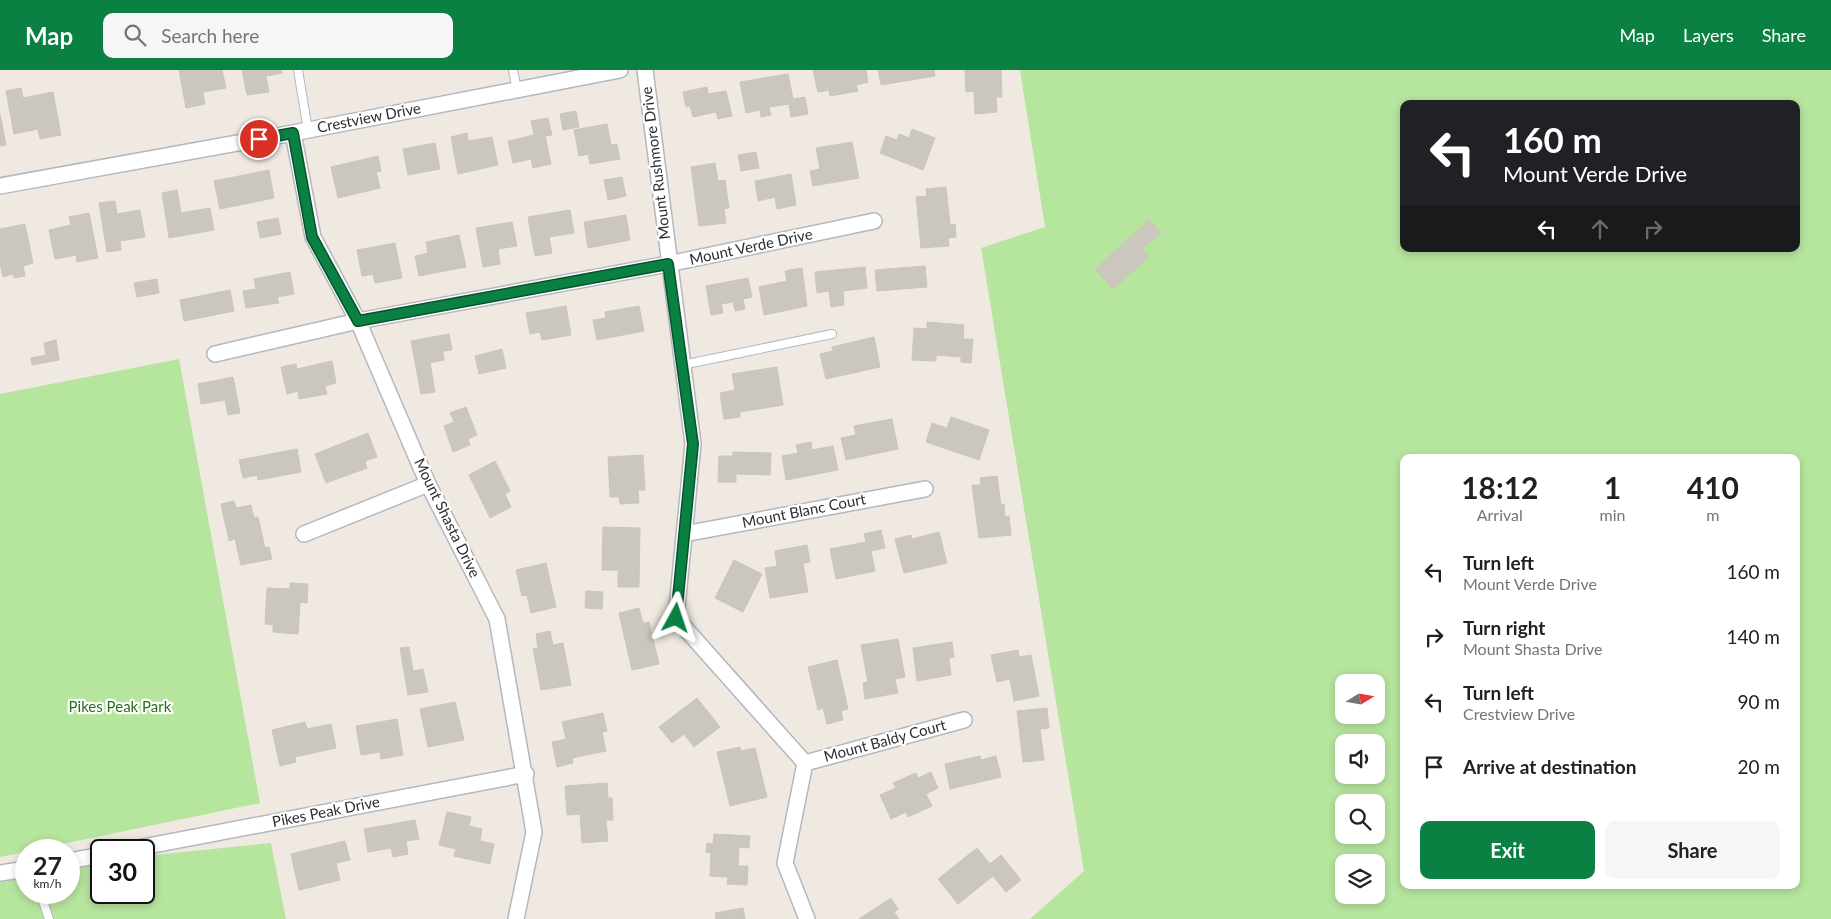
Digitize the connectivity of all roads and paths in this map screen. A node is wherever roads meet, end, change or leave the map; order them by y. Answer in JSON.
{"nodes":[{"id":1,"x":298,"y":70,"type":"edge"},
{"id":2,"x":513,"y":70,"type":"edge"},
{"id":3,"x":620,"y":70,"type":"edge"},
{"id":4,"x":645,"y":70,"type":"edge"},
{"id":5,"x":517,"y":90,"type":"junction"},
{"id":6,"x":308,"y":130,"type":"junction"},
{"id":7,"x":293,"y":133,"type":"junction"},
{"id":8,"x":0,"y":186,"type":"edge"},
{"id":9,"x":874,"y":221,"type":"dead end"},
{"id":10,"x":668,"y":264,"type":"junction"},
{"id":11,"x":358,"y":321,"type":"junction"},
{"id":12,"x":832,"y":334,"type":"dead end"},
{"id":13,"x":215,"y":354,"type":"dead end"},
{"id":14,"x":682,"y":365,"type":"junction"},
{"id":15,"x":428,"y":484,"type":"junction"},
{"id":16,"x":924,"y":489,"type":"dead end"},
{"id":17,"x":304,"y":534,"type":"dead end"},
{"id":18,"x":684,"y":534,"type":"junction"},
{"id":19,"x":964,"y":720,"type":"dead end"},
{"id":20,"x":805,"y":763,"type":"junction"},
{"id":21,"x":526,"y":774,"type":"junction"},
{"id":22,"x":155,"y":845,"type":"edge"},
{"id":23,"x":15,"y":871,"type":"edge"},
{"id":24,"x":0,"y":873,"type":"edge"},
{"id":25,"x":44,"y":904,"type":"edge"},
{"id":26,"x":48,"y":919,"type":"edge"},
{"id":27,"x":516,"y":919,"type":"edge"},
{"id":28,"x":806,"y":919,"type":"edge"}],
"edges":[{"from":1,"to":6,"type":"lane"},
{"from":2,"to":5,"type":"lane"},
{"from":3,"to":5,"type":"street","name":"Crestview Drive"},
{"from":4,"to":10,"type":"street","name":"Mount Rushmore Drive"},
{"from":5,"to":6,"type":"street","name":"Crestview Drive"},
{"from":6,"to":7,"type":"street","name":"Crestview Drive"},
{"from":7,"to":8,"type":"street","name":"Crestview Drive"},
{"from":7,"to":11,"type":"street","name":"Mount Shasta Drive"},
{"from":9,"to":10,"type":"street","name":"Mount Verde Drive"},
{"from":10,"to":11,"type":"street","name":"Mount Verde Drive"},
{"from":10,"to":14,"type":"street","name":"Mount Rushmore Drive"},
{"from":11,"to":13,"type":"street","name":"Mount Verde Drive"},
{"from":11,"to":15,"type":"street","name":"Mount Shasta Drive"},
{"from":12,"to":14,"type":"lane"},
{"from":14,"to":18,"type":"street","name":"Mount Rushmore Drive"},
{"from":15,"to":17,"type":"street"},
{"from":15,"to":21,"type":"street","name":"Mount Shasta Drive"},
{"from":16,"to":18,"type":"street","name":"Mount Blanc Court"},
{"from":18,"to":20,"type":"street","name":"Mount Rushmore Drive"},
{"from":19,"to":20,"type":"street","name":"Mount Baldy Court"},
{"from":20,"to":28,"type":"street"},
{"from":21,"to":22,"type":"street","name":"Pikes Peak Drive"},
{"from":21,"to":27,"type":"street","name":"Mount Shasta Drive"},
{"from":23,"to":24,"type":"street"},
{"from":25,"to":26,"type":"lane"}]}
